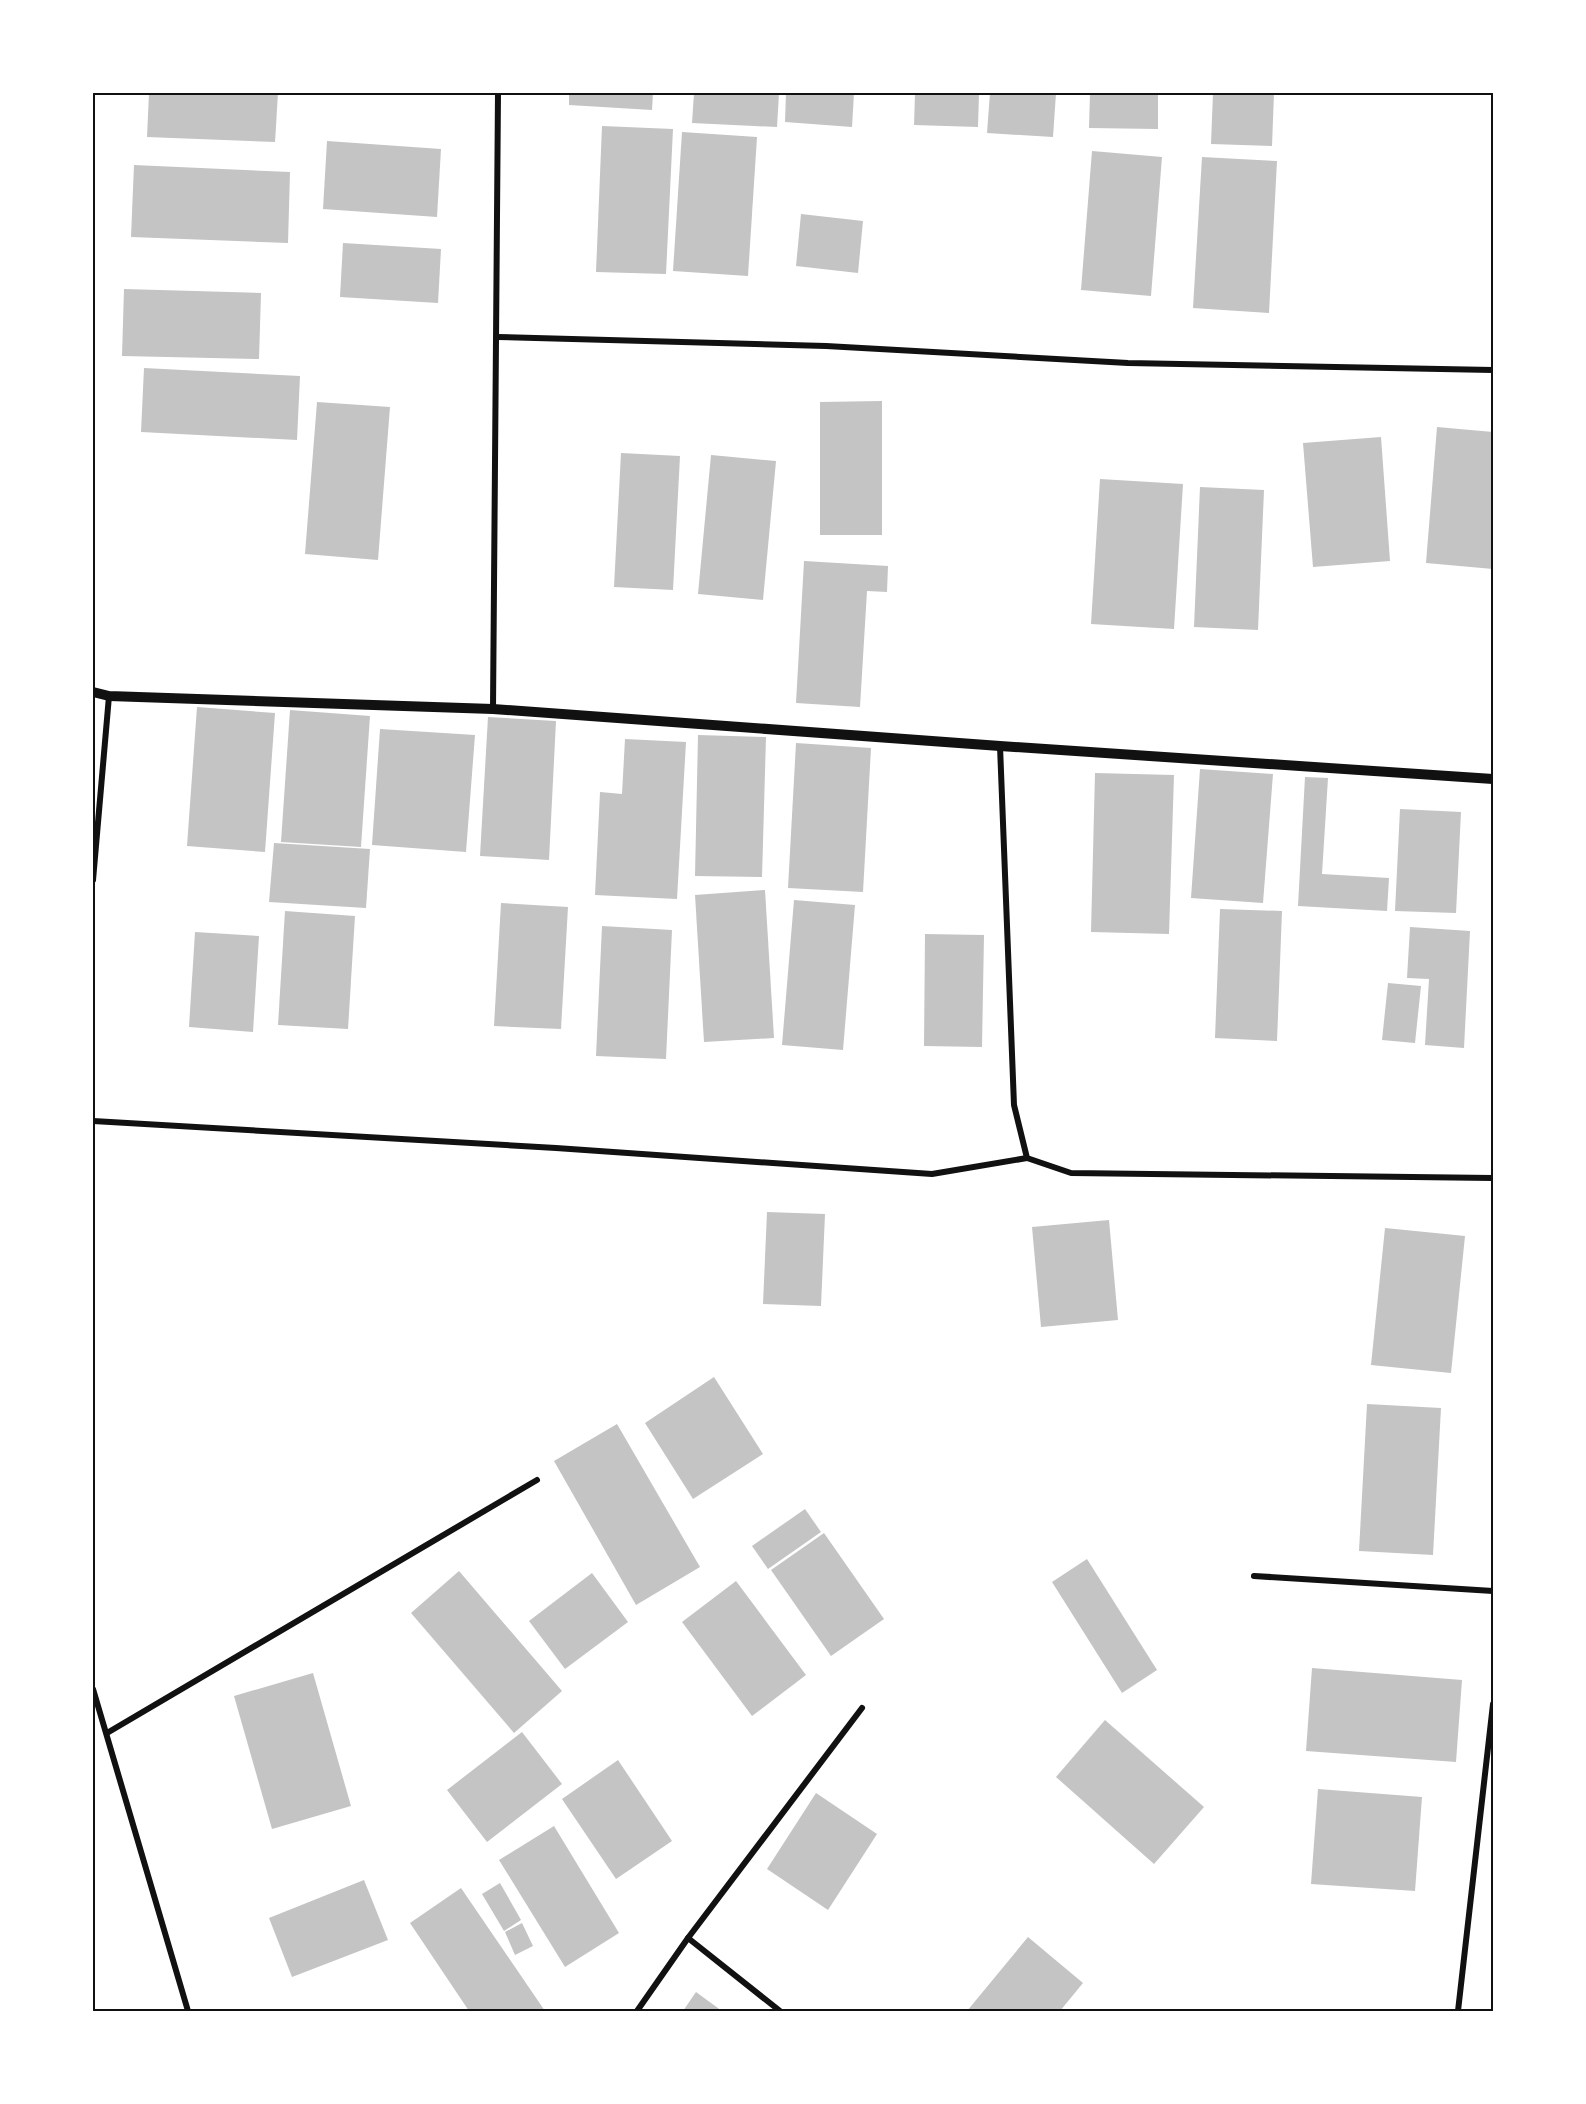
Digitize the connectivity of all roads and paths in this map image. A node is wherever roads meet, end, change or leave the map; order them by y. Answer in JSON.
{"nodes":[{"id":1,"x":498,"y":93,"type":"edge"},
{"id":2,"x":497,"y":337,"type":"junction"},
{"id":3,"x":1493,"y":370,"type":"edge"},
{"id":4,"x":93,"y":692,"type":"edge"},
{"id":5,"x":109,"y":696,"type":"junction"},
{"id":6,"x":493,"y":709,"type":"junction"},
{"id":7,"x":1000,"y":746,"type":"junction"},
{"id":8,"x":1493,"y":778,"type":"edge"},
{"id":9,"x":93,"y":880,"type":"edge"},
{"id":10,"x":93,"y":1121,"type":"edge"},
{"id":11,"x":1027,"y":1158,"type":"junction"},
{"id":12,"x":1493,"y":1178,"type":"edge"},
{"id":13,"x":537,"y":1480,"type":"dead end"},
{"id":14,"x":1254,"y":1575,"type":"dead end"},
{"id":15,"x":1493,"y":1591,"type":"edge"},
{"id":16,"x":93,"y":1689,"type":"edge"},
{"id":17,"x":1493,"y":1704,"type":"edge"},
{"id":18,"x":862,"y":1708,"type":"dead end"},
{"id":19,"x":107,"y":1733,"type":"junction"},
{"id":20,"x":688,"y":1938,"type":"junction"},
{"id":21,"x":188,"y":2011,"type":"edge"},
{"id":22,"x":637,"y":2011,"type":"edge"},
{"id":23,"x":780,"y":2011,"type":"edge"},
{"id":24,"x":1458,"y":2011,"type":"edge"}],
"edges":[{"from":1,"to":2,"type":"street"},
{"from":2,"to":3,"type":"street"},
{"from":2,"to":6,"type":"street"},
{"from":4,"to":5,"type":"street"},
{"from":5,"to":6,"type":"street"},
{"from":5,"to":9,"type":"street"},
{"from":6,"to":7,"type":"street"},
{"from":7,"to":8,"type":"street"},
{"from":7,"to":11,"type":"street"},
{"from":10,"to":11,"type":"street"},
{"from":11,"to":12,"type":"street"},
{"from":13,"to":19,"type":"street"},
{"from":14,"to":15,"type":"street"},
{"from":16,"to":19,"type":"street"},
{"from":17,"to":24,"type":"street"},
{"from":18,"to":20,"type":"street"},
{"from":19,"to":21,"type":"street"},
{"from":20,"to":22,"type":"street"},
{"from":20,"to":23,"type":"street"}]}
